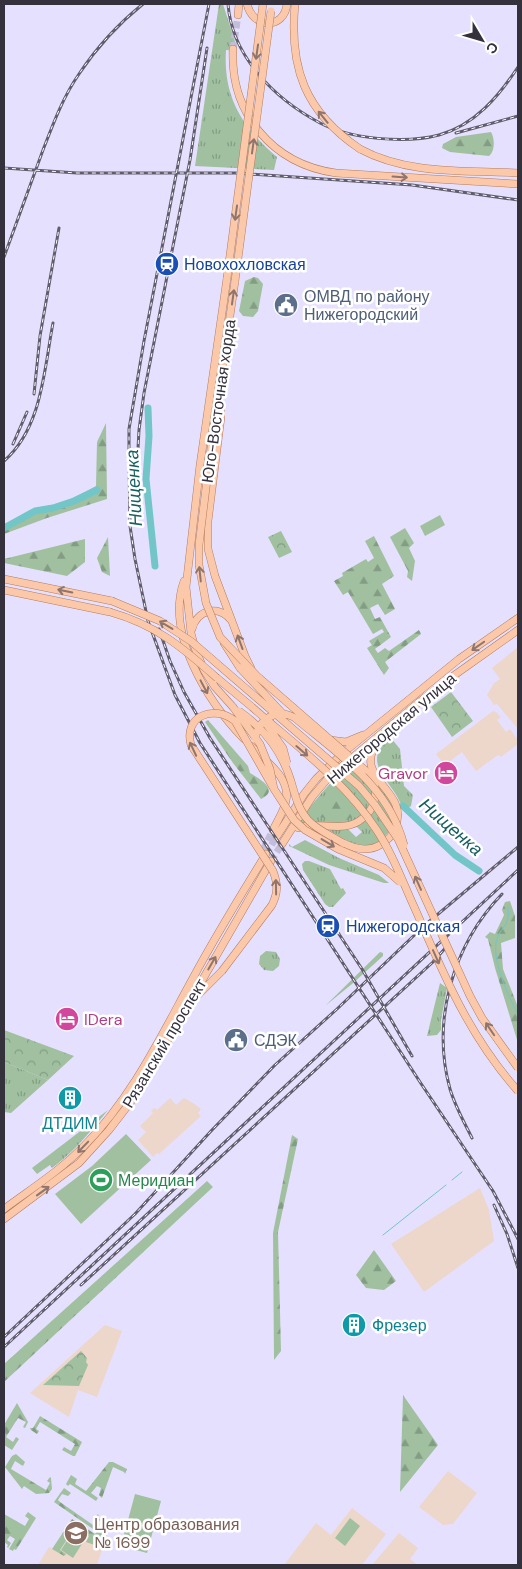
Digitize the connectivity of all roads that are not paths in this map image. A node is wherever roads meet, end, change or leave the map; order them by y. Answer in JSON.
{"nodes":[{"id":1,"x":240,"y":4,"type":"edge"},
{"id":2,"x":247,"y":4,"type":"edge"},
{"id":3,"x":263,"y":4,"type":"edge"},
{"id":4,"x":272,"y":4,"type":"edge"},
{"id":5,"x":287,"y":4,"type":"edge"},
{"id":6,"x":295,"y":4,"type":"edge"},
{"id":7,"x":238,"y":15,"type":"tunnel mouth"},
{"id":8,"x":233,"y":49,"type":"tunnel mouth"},
{"id":9,"x":518,"y":173,"type":"edge"},
{"id":10,"x":518,"y":184,"type":"edge"},
{"id":11,"x":219,"y":389,"type":"junction"},
{"id":12,"x":187,"y":574,"type":"junction"},
{"id":13,"x":4,"y":579,"type":"edge"},
{"id":14,"x":4,"y":590,"type":"edge"},
{"id":15,"x":518,"y":618,"type":"edge"},
{"id":16,"x":233,"y":622,"type":"junction"},
{"id":17,"x":518,"y":630,"type":"edge"},
{"id":18,"x":191,"y":633,"type":"junction"},
{"id":19,"x":220,"y":637,"type":"junction"},
{"id":20,"x":233,"y":707,"type":"junction"},
{"id":21,"x":252,"y":707,"type":"junction"},
{"id":22,"x":387,"y":728,"type":"junction"},
{"id":23,"x":363,"y":735,"type":"junction"},
{"id":24,"x":325,"y":756,"type":"junction"},
{"id":25,"x":262,"y":757,"type":"junction"},
{"id":26,"x":290,"y":778,"type":"junction"},
{"id":27,"x":274,"y":788,"type":"junction"},
{"id":28,"x":286,"y":837,"type":"junction"},
{"id":29,"x":282,"y":844,"type":"tunnel mouth"},
{"id":30,"x":265,"y":852,"type":"tunnel mouth"},
{"id":31,"x":271,"y":860,"type":"tunnel mouth"},
{"id":32,"x":408,"y":860,"type":"junction"},
{"id":33,"x":409,"y":896,"type":"junction"},
{"id":34,"x":187,"y":1005,"type":"junction"},
{"id":35,"x":518,"y":1068,"type":"edge"},
{"id":36,"x":518,"y":1091,"type":"edge"},
{"id":37,"x":4,"y":1209,"type":"edge"},
{"id":38,"x":4,"y":1219,"type":"edge"}],
"edges":[{"from":1,"to":7,"type":"main road"},
{"from":2,"to":5,"type":"main road"},
{"from":3,"to":12,"type":"main road","name":"Юго-Восточная хорда","one_way":true,"bridge":true},
{"from":11,"to":4,"type":"main road","name":"Юго-Восточная хорда","one_way":true,"bridge":true},
{"from":9,"to":6,"type":"main road","one_way":true,"bridge":true},
{"from":8,"to":10,"type":"main road","one_way":true},
{"from":11,"to":16,"type":"main road"},
{"from":19,"to":11,"type":"main road","name":"Юго-Восточная хорда","one_way":true,"bridge":true},
{"from":12,"to":18,"type":"main road","name":"Юго-Восточная хорда"},
{"from":12,"to":25,"type":"main road","one_way":true},
{"from":24,"to":13,"type":"main road","name":"Юго-Восточная хорда","one_way":true,"bridge":true},
{"from":14,"to":21,"type":"main road","name":"Юго-Восточная хорда","bridge":true},
{"from":15,"to":23,"type":"main road","name":"Нижегородская улица","one_way":true},
{"from":16,"to":18,"type":"main road"},
{"from":23,"to":16,"type":"main road","one_way":true},
{"from":17,"to":22,"type":"main road","name":"Нижегородская улица"},
{"from":18,"to":20,"type":"main road","name":"Юго-Восточная хорда","bridge":true},
{"from":19,"to":24,"type":"main road","name":"Юго-Восточная хорда","bridge":true},
{"from":19,"to":28,"type":"main road","bridge":true},
{"from":20,"to":26,"type":"main road","bridge":true},
{"from":20,"to":27,"type":"main road","name":"Юго-Восточная хорда","bridge":true},
{"from":21,"to":26,"type":"main road","bridge":true},
{"from":21,"to":33,"type":"main road","name":"Юго-Восточная хорда","one_way":true,"bridge":true},
{"from":22,"to":26,"type":"main road","bridge":true},
{"from":22,"to":28,"type":"main road","name":"Нижегородская улица"},
{"from":23,"to":25,"type":"main road","name":"Нижегородская улица"},
{"from":24,"to":32,"type":"main road","name":"Юго-Восточная хорда","bridge":true},
{"from":25,"to":32,"type":"main road","bridge":true},
{"from":27,"to":33,"type":"main road","name":"Юго-Восточная хорда","one_way":true,"bridge":true},
{"from":34,"to":27,"type":"main road","one_way":true,"bridge":true},
{"from":28,"to":29,"type":"main road","name":"Нижегородская улица"},
{"from":30,"to":37,"type":"main road","name":"Рязанский проспект","one_way":true},
{"from":34,"to":31,"type":"main road","name":"Рязанский проспект","one_way":true},
{"from":35,"to":32,"type":"main road","name":"Юго-Восточная хорда","one_way":true,"bridge":true},
{"from":33,"to":36,"type":"main road","name":"Юго-Восточная хорда","one_way":true,"bridge":true},
{"from":38,"to":34,"type":"main road","name":"Рязанский проспект","one_way":true}]}
